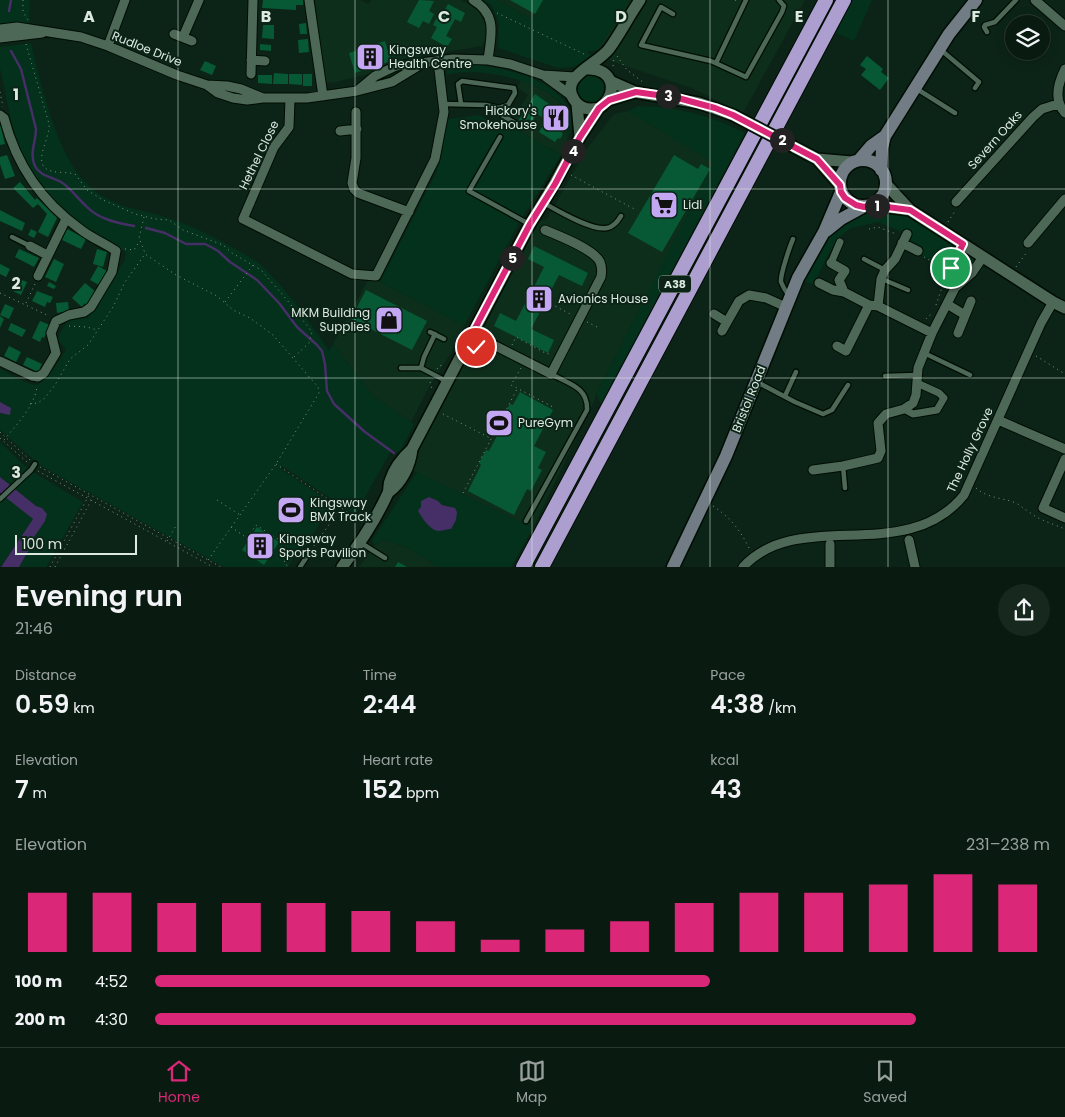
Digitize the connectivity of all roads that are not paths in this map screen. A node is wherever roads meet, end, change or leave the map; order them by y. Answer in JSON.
{"nodes":[{"id":1,"x":125,"y":0,"type":"edge"},
{"id":2,"x":199,"y":0,"type":"edge"},
{"id":3,"x":254,"y":0,"type":"edge"},
{"id":4,"x":309,"y":0,"type":"edge"},
{"id":5,"x":473,"y":0,"type":"edge"},
{"id":6,"x":640,"y":0,"type":"edge"},
{"id":7,"x":746,"y":0,"type":"edge"},
{"id":8,"x":779,"y":0,"type":"edge"},
{"id":9,"x":826,"y":0,"type":"edge"},
{"id":10,"x":844,"y":0,"type":"edge"},
{"id":11,"x":976,"y":0,"type":"edge"},
{"id":12,"x":1016,"y":0,"type":"edge"},
{"id":13,"x":1035,"y":0,"type":"edge"},
{"id":14,"x":673,"y":14,"type":"dead end"},
{"id":15,"x":1065,"y":26,"type":"edge"},
{"id":16,"x":0,"y":29,"type":"edge"},
{"id":17,"x":26,"y":32,"type":"junction"},
{"id":18,"x":987,"y":32,"type":"dead end"},
{"id":19,"x":0,"y":38,"type":"edge"},
{"id":20,"x":192,"y":41,"type":"dead end"},
{"id":21,"x":108,"y":46,"type":"junction"},
{"id":22,"x":940,"y":50,"type":"junction"},
{"id":23,"x":612,"y":52,"type":"junction"},
{"id":24,"x":251,"y":60,"type":"junction"},
{"id":25,"x":488,"y":60,"type":"junction"},
{"id":26,"x":265,"y":61,"type":"dead end"},
{"id":27,"x":438,"y":61,"type":"junction"},
{"id":28,"x":716,"y":63,"type":"junction"},
{"id":29,"x":422,"y":64,"type":"junction"},
{"id":30,"x":587,"y":69,"type":"junction"},
{"id":31,"x":1065,"y":69,"type":"edge"},
{"id":32,"x":251,"y":74,"type":"dead end"},
{"id":33,"x":543,"y":75,"type":"junction"},
{"id":34,"x":575,"y":77,"type":"junction"},
{"id":35,"x":608,"y":77,"type":"junction"},
{"id":36,"x":916,"y":88,"type":"junction"},
{"id":37,"x":975,"y":88,"type":"dead end"},
{"id":38,"x":357,"y":91,"type":"junction"},
{"id":39,"x":636,"y":92,"type":"junction"},
{"id":40,"x":323,"y":96,"type":"junction"},
{"id":41,"x":290,"y":99,"type":"junction"},
{"id":42,"x":574,"y":100,"type":"junction"},
{"id":43,"x":609,"y":100,"type":"junction"},
{"id":44,"x":444,"y":104,"type":"junction"},
{"id":45,"x":461,"y":104,"type":"junction"},
{"id":46,"x":1058,"y":104,"type":"junction"},
{"id":47,"x":500,"y":108,"type":"junction"},
{"id":48,"x":599,"y":108,"type":"junction"},
{"id":49,"x":356,"y":112,"type":"dead end"},
{"id":50,"x":956,"y":113,"type":"dead end"},
{"id":51,"x":1065,"y":113,"type":"edge"},
{"id":52,"x":2,"y":116,"type":"edge"},
{"id":53,"x":521,"y":126,"type":"dead end"},
{"id":54,"x":357,"y":129,"type":"junction"},
{"id":55,"x":340,"y":131,"type":"dead end"},
{"id":56,"x":885,"y":136,"type":"junction"},
{"id":57,"x":500,"y":137,"type":"dead end"},
{"id":58,"x":580,"y":137,"type":"junction"},
{"id":59,"x":817,"y":159,"type":"junction"},
{"id":60,"x":855,"y":161,"type":"junction"},
{"id":61,"x":881,"y":170,"type":"junction"},
{"id":62,"x":886,"y":184,"type":"junction"},
{"id":63,"x":840,"y":188,"type":"junction"},
{"id":64,"x":1065,"y":199,"type":"edge"},
{"id":65,"x":543,"y":202,"type":"junction"},
{"id":66,"x":956,"y":202,"type":"road end"},
{"id":67,"x":868,"y":206,"type":"junction"},
{"id":68,"x":910,"y":210,"type":"junction"},
{"id":69,"x":409,"y":212,"type":"junction"},
{"id":70,"x":621,"y":216,"type":"dead end"},
{"id":71,"x":66,"y":219,"type":"junction"},
{"id":72,"x":530,"y":224,"type":"junction"},
{"id":73,"x":545,"y":230,"type":"dead end"},
{"id":74,"x":824,"y":232,"type":"junction"},
{"id":75,"x":12,"y":237,"type":"dead end"},
{"id":76,"x":793,"y":239,"type":"dead end"},
{"id":77,"x":840,"y":242,"type":"dead end"},
{"id":78,"x":1028,"y":243,"type":"road end"},
{"id":79,"x":30,"y":246,"type":"joint"},
{"id":80,"x":918,"y":252,"type":"road end"},
{"id":81,"x":48,"y":255,"type":"junction"},
{"id":82,"x":864,"y":259,"type":"dead end"},
{"id":83,"x":980,"y":261,"type":"junction"},
{"id":84,"x":831,"y":263,"type":"joint"},
{"id":85,"x":883,"y":274,"type":"junction"},
{"id":86,"x":38,"y":276,"type":"road end"},
{"id":87,"x":819,"y":283,"type":"dead end"},
{"id":88,"x":908,"y":290,"type":"dead end"},
{"id":89,"x":844,"y":292,"type":"junction"},
{"id":90,"x":971,"y":301,"type":"dead end"},
{"id":91,"x":788,"y":302,"type":"junction"},
{"id":92,"x":1052,"y":302,"type":"junction"},
{"id":93,"x":947,"y":304,"type":"junction"},
{"id":94,"x":874,"y":305,"type":"junction"},
{"id":95,"x":1065,"y":308,"type":"edge"},
{"id":96,"x":714,"y":314,"type":"dead end"},
{"id":97,"x":965,"y":315,"type":"junction"},
{"id":98,"x":727,"y":322,"type":"junction"},
{"id":99,"x":722,"y":331,"type":"dead end"},
{"id":100,"x":430,"y":332,"type":"dead end"},
{"id":101,"x":932,"y":333,"type":"junction"},
{"id":102,"x":958,"y":333,"type":"dead end"},
{"id":103,"x":436,"y":334,"type":"junction"},
{"id":104,"x":472,"y":334,"type":"junction"},
{"id":105,"x":444,"y":339,"type":"dead end"},
{"id":106,"x":837,"y":346,"type":"dead end"},
{"id":107,"x":924,"y":353,"type":"junction"},
{"id":108,"x":0,"y":361,"type":"edge"},
{"id":109,"x":401,"y":368,"type":"dead end"},
{"id":110,"x":421,"y":368,"type":"junction"},
{"id":111,"x":796,"y":372,"type":"dead end"},
{"id":112,"x":551,"y":374,"type":"junction"},
{"id":113,"x":970,"y":375,"type":"dead end"},
{"id":114,"x":886,"y":376,"type":"dead end"},
{"id":115,"x":917,"y":379,"type":"junction"},
{"id":116,"x":756,"y":381,"type":"junction"},
{"id":117,"x":447,"y":382,"type":"junction"},
{"id":118,"x":848,"y":385,"type":"dead end"},
{"id":119,"x":785,"y":396,"type":"junction"},
{"id":120,"x":904,"y":409,"type":"junction"},
{"id":121,"x":998,"y":420,"type":"junction"},
{"id":122,"x":1065,"y":450,"type":"edge"},
{"id":123,"x":1065,"y":459,"type":"edge"},
{"id":124,"x":34,"y":465,"type":"road end"},
{"id":125,"x":843,"y":466,"type":"junction"},
{"id":126,"x":813,"y":470,"type":"dead end"},
{"id":127,"x":845,"y":488,"type":"dead end"},
{"id":128,"x":2,"y":497,"type":"edge"},
{"id":129,"x":1065,"y":518,"type":"edge"},
{"id":130,"x":526,"y":521,"type":"dead end"},
{"id":131,"x":929,"y":531,"type":"dead end"},
{"id":132,"x":909,"y":540,"type":"dead end"},
{"id":133,"x":360,"y":542,"type":"junction"},
{"id":134,"x":830,"y":544,"type":"junction"},
{"id":135,"x":854,"y":545,"type":"dead end"},
{"id":136,"x":308,"y":555,"type":"road end"},
{"id":137,"x":385,"y":558,"type":"dead end"},
{"id":138,"x":300,"y":567,"type":"edge"},
{"id":139,"x":342,"y":567,"type":"edge"},
{"id":140,"x":523,"y":567,"type":"edge"},
{"id":141,"x":542,"y":567,"type":"edge"},
{"id":142,"x":673,"y":567,"type":"edge"},
{"id":143,"x":743,"y":567,"type":"edge"},
{"id":144,"x":830,"y":567,"type":"edge"},
{"id":145,"x":915,"y":567,"type":"edge"}],
"edges":[{"from":1,"to":21,"type":"street"},
{"from":2,"to":20,"type":"street"},
{"from":3,"to":24,"type":"street"},
{"from":4,"to":40,"type":"street"},
{"from":5,"to":25,"type":"street"},
{"from":6,"to":23,"type":"street"},
{"from":7,"to":28,"type":"lane"},
{"from":8,"to":28,"type":"lane"},
{"from":9,"to":140,"type":"highway","number":"A38"},
{"from":10,"to":141,"type":"highway","number":"A38"},
{"from":11,"to":22,"type":"main road"},
{"from":12,"to":18,"type":"lane"},
{"from":13,"to":15,"type":"street"},
{"from":14,"to":28,"type":"lane"},
{"from":16,"to":17,"type":"street","name":"Rudloe Drive"},
{"from":17,"to":19,"type":"street","name":"Rudloe Drive"},
{"from":17,"to":21,"type":"street","name":"Rudloe Drive"},
{"from":21,"to":41,"type":"street","name":"Rudloe Drive"},
{"from":22,"to":36,"type":"main road"},
{"from":22,"to":37,"type":"lane"},
{"from":23,"to":30,"type":"street"},
{"from":23,"to":35,"type":"street"},
{"from":24,"to":26,"type":"street"},
{"from":24,"to":32,"type":"street"},
{"from":25,"to":27,"type":"street","name":"Rudloe Drive"},
{"from":25,"to":33,"type":"street","name":"Rudloe Drive"},
{"from":27,"to":29,"type":"street","name":"Rudloe Drive"},
{"from":27,"to":44,"type":"street"},
{"from":29,"to":38,"type":"street","name":"Rudloe Drive"},
{"from":29,"to":38,"type":"street","name":"Rudloe Drive"},
{"from":30,"to":34,"type":"street"},
{"from":30,"to":35,"type":"street"},
{"from":31,"to":46,"type":"street"},
{"from":33,"to":34,"type":"street"},
{"from":33,"to":42,"type":"street"},
{"from":34,"to":42,"type":"street"},
{"from":35,"to":39,"type":"street"},
{"from":35,"to":43,"type":"street"},
{"from":36,"to":50,"type":"lane"},
{"from":36,"to":56,"type":"main road"},
{"from":38,"to":40,"type":"street","name":"Rudloe Drive"},
{"from":39,"to":43,"type":"street"},
{"from":39,"to":59,"type":"street","bridge":true},
{"from":40,"to":41,"type":"street","name":"Rudloe Drive"},
{"from":41,"to":69,"type":"street","name":"Hethel Close"},
{"from":42,"to":48,"type":"street"},
{"from":42,"to":58,"type":"street"},
{"from":43,"to":48,"type":"street"},
{"from":44,"to":45,"type":"lane"},
{"from":44,"to":69,"type":"street"},
{"from":45,"to":47,"type":"lane"},
{"from":45,"to":47,"type":"lane"},
{"from":46,"to":51,"type":"street"},
{"from":46,"to":66,"type":"street","name":"Severn Oaks"},
{"from":47,"to":53,"type":"lane"},
{"from":48,"to":58,"type":"street"},
{"from":49,"to":54,"type":"street"},
{"from":52,"to":71,"type":"street"},
{"from":54,"to":55,"type":"street"},
{"from":54,"to":69,"type":"street"},
{"from":56,"to":60,"type":"main road"},
{"from":56,"to":61,"type":"main road"},
{"from":57,"to":72,"type":"lane"},
{"from":58,"to":65,"type":"street"},
{"from":59,"to":60,"type":"street"},
{"from":59,"to":63,"type":"street"},
{"from":60,"to":61,"type":"main road"},
{"from":60,"to":63,"type":"main road"},
{"from":61,"to":62,"type":"main road"},
{"from":62,"to":67,"type":"main road"},
{"from":62,"to":68,"type":"street"},
{"from":63,"to":67,"type":"main road"},
{"from":63,"to":74,"type":"main road","name":"Bristol Road"},
{"from":64,"to":78,"type":"street"},
{"from":65,"to":70,"type":"lane"},
{"from":65,"to":72,"type":"street"},
{"from":67,"to":68,"type":"street"},
{"from":67,"to":74,"type":"main road","name":"Bristol Road"},
{"from":68,"to":83,"type":"street"},
{"from":71,"to":81,"type":"street"},
{"from":71,"to":108,"type":"street"},
{"from":72,"to":104,"type":"street"},
{"from":73,"to":112,"type":"street"},
{"from":74,"to":91,"type":"main road","name":"Bristol Road"},
{"from":75,"to":79,"type":"lane"},
{"from":76,"to":91,"type":"lane"},
{"from":77,"to":84,"type":"street"},
{"from":79,"to":81,"type":"street"},
{"from":80,"to":85,"type":"street"},
{"from":81,"to":86,"type":"street"},
{"from":82,"to":85,"type":"lane"},
{"from":83,"to":92,"type":"street"},
{"from":83,"to":93,"type":"street"},
{"from":84,"to":89,"type":"street"},
{"from":85,"to":88,"type":"lane"},
{"from":85,"to":94,"type":"street"},
{"from":87,"to":89,"type":"street"},
{"from":89,"to":94,"type":"street"},
{"from":90,"to":97,"type":"street"},
{"from":91,"to":98,"type":"street"},
{"from":91,"to":116,"type":"main road","name":"Bristol Road"},
{"from":92,"to":95,"type":"street"},
{"from":92,"to":121,"type":"street","name":"The Holly Grove"},
{"from":93,"to":97,"type":"street"},
{"from":93,"to":101,"type":"street"},
{"from":94,"to":101,"type":"street"},
{"from":94,"to":106,"type":"street"},
{"from":96,"to":98,"type":"street"},
{"from":97,"to":102,"type":"street"},
{"from":98,"to":99,"type":"street"},
{"from":100,"to":103,"type":"lane"},
{"from":101,"to":107,"type":"street"},
{"from":103,"to":105,"type":"lane"},
{"from":103,"to":110,"type":"lane"},
{"from":104,"to":112,"type":"street"},
{"from":104,"to":117,"type":"street"},
{"from":107,"to":113,"type":"lane"},
{"from":107,"to":115,"type":"street"},
{"from":109,"to":110,"type":"lane"},
{"from":110,"to":117,"type":"lane"},
{"from":111,"to":119,"type":"lane"},
{"from":112,"to":130,"type":"lane"},
{"from":114,"to":115,"type":"lane"},
{"from":115,"to":120,"type":"street"},
{"from":115,"to":120,"type":"street"},
{"from":116,"to":119,"type":"lane"},
{"from":116,"to":142,"type":"main road","name":"Bristol Road"},
{"from":117,"to":133,"type":"street"},
{"from":118,"to":119,"type":"lane"},
{"from":120,"to":125,"type":"street"},
{"from":121,"to":122,"type":"street"},
{"from":121,"to":131,"type":"street","name":"The Holly Grove"},
{"from":123,"to":129,"type":"street"},
{"from":124,"to":128,"type":"lane"},
{"from":125,"to":126,"type":"street"},
{"from":125,"to":127,"type":"lane"},
{"from":132,"to":145,"type":"street"},
{"from":133,"to":137,"type":"lane"},
{"from":133,"to":139,"type":"street"},
{"from":134,"to":135,"type":"street"},
{"from":134,"to":143,"type":"street"},
{"from":134,"to":144,"type":"street"},
{"from":136,"to":138,"type":"lane"}]}
